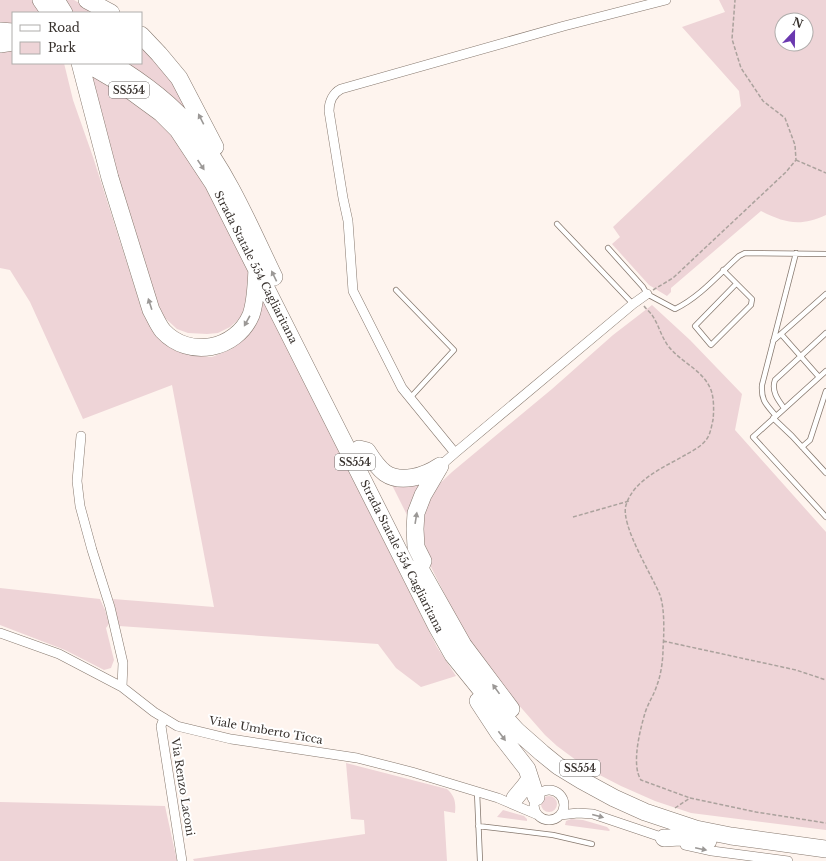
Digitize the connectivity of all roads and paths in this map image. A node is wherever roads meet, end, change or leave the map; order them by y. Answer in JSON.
{"nodes":[{"id":1,"x":41,"y":0,"type":"edge"},
{"id":2,"x":56,"y":0,"type":"edge"},
{"id":3,"x":88,"y":0,"type":"edge"},
{"id":4,"x":666,"y":0,"type":"edge"},
{"id":5,"x":735,"y":0,"type":"edge"},
{"id":6,"x":49,"y":12,"type":"edge"},
{"id":7,"x":63,"y":12,"type":"edge"},
{"id":8,"x":109,"y":12,"type":"edge"},
{"id":9,"x":0,"y":31,"type":"edge"},
{"id":10,"x":12,"y":32,"type":"edge"},
{"id":11,"x":142,"y":36,"type":"edge"},
{"id":12,"x":0,"y":39,"type":"edge"},
{"id":13,"x":12,"y":41,"type":"edge"},
{"id":14,"x":12,"y":41,"type":"edge"},
{"id":15,"x":0,"y":44,"type":"edge"},
{"id":16,"x":67,"y":64,"type":"edge"},
{"id":17,"x":80,"y":64,"type":"edge"},
{"id":18,"x":98,"y":65,"type":"edge"},
{"id":19,"x":796,"y":160,"type":"junction"},
{"id":20,"x":826,"y":173,"type":"edge"},
{"id":21,"x":110,"y":178,"type":"junction"},
{"id":22,"x":239,"y":206,"type":"junction"},
{"id":23,"x":557,"y":224,"type":"dead end"},
{"id":24,"x":608,"y":248,"type":"dead end"},
{"id":25,"x":796,"y":254,"type":"junction"},
{"id":26,"x":826,"y":254,"type":"edge"},
{"id":27,"x":257,"y":269,"type":"junction"},
{"id":28,"x":723,"y":270,"type":"junction"},
{"id":29,"x":736,"y":284,"type":"junction"},
{"id":30,"x":396,"y":290,"type":"dead end"},
{"id":31,"x":647,"y":294,"type":"junction"},
{"id":32,"x":826,"y":294,"type":"edge"},
{"id":33,"x":635,"y":302,"type":"junction"},
{"id":34,"x":826,"y":333,"type":"edge"},
{"id":35,"x":781,"y":334,"type":"junction"},
{"id":36,"x":773,"y":341,"type":"junction"},
{"id":37,"x":801,"y":356,"type":"junction"},
{"id":38,"x":826,"y":371,"type":"edge"},
{"id":39,"x":819,"y":377,"type":"junction"},
{"id":40,"x":826,"y":391,"type":"edge"},
{"id":41,"x":410,"y":398,"type":"junction"},
{"id":42,"x":784,"y":408,"type":"junction"},
{"id":43,"x":775,"y":417,"type":"junction"},
{"id":44,"x":81,"y":436,"type":"dead end"},
{"id":45,"x":802,"y":447,"type":"junction"},
{"id":46,"x":359,"y":449,"type":"junction"},
{"id":47,"x":455,"y":453,"type":"junction"},
{"id":48,"x":440,"y":466,"type":"junction"},
{"id":49,"x":826,"y":473,"type":"edge"},
{"id":50,"x":629,"y":501,"type":"junction"},
{"id":51,"x":573,"y":517,"type":"dead end"},
{"id":52,"x":826,"y":517,"type":"edge"},
{"id":53,"x":420,"y":568,"type":"junction"},
{"id":54,"x":0,"y":633,"type":"edge"},
{"id":55,"x":663,"y":641,"type":"junction"},
{"id":56,"x":453,"y":655,"type":"junction"},
{"id":57,"x":826,"y":680,"type":"edge"},
{"id":58,"x":122,"y":687,"type":"junction"},
{"id":59,"x":164,"y":718,"type":"junction"},
{"id":60,"x":530,"y":779,"type":"junction"},
{"id":61,"x":477,"y":792,"type":"junction"},
{"id":62,"x":536,"y":797,"type":"junction"},
{"id":63,"x":506,"y":798,"type":"junction"},
{"id":64,"x":690,"y":798,"type":"junction"},
{"id":65,"x":669,"y":811,"type":"junction"},
{"id":66,"x":538,"y":815,"type":"junction"},
{"id":67,"x":560,"y":815,"type":"junction"},
{"id":68,"x":826,"y":823,"type":"edge"},
{"id":69,"x":478,"y":826,"type":"junction"},
{"id":70,"x":664,"y":838,"type":"junction"},
{"id":71,"x":826,"y":838,"type":"edge"},
{"id":72,"x":592,"y":844,"type":"dead end"},
{"id":73,"x":802,"y":846,"type":"junction"},
{"id":74,"x":826,"y":849,"type":"edge"},
{"id":75,"x":182,"y":861,"type":"edge"},
{"id":76,"x":480,"y":861,"type":"edge"},
{"id":77,"x":788,"y":861,"type":"edge"}],
"edges":[{"from":1,"to":6,"type":"highway"},
{"from":2,"to":7,"type":"highway"},
{"from":3,"to":8,"type":"highway"},
{"from":4,"to":41,"type":"street"},
{"from":5,"to":19,"type":"path"},
{"from":9,"to":10,"type":"highway"},
{"from":22,"to":11,"type":"highway","one_way":true},
{"from":12,"to":13,"type":"highway"},
{"from":14,"to":15,"type":"highway"},
{"from":16,"to":21,"type":"highway"},
{"from":17,"to":21,"type":"highway"},
{"from":18,"to":22,"type":"highway","name":"Strada Statale 554 Cagliaritana","number":"SS554"},
{"from":18,"to":27,"type":"highway","name":"Strada Statale 554 Cagliaritana","number":"SS554","one_way":true},
{"from":19,"to":20,"type":"path"},
{"from":19,"to":31,"type":"path"},
{"from":27,"to":21,"type":"highway","one_way":true},
{"from":46,"to":22,"type":"highway","name":"Strada Statale 554 Cagliaritana","number":"SS554","one_way":true},
{"from":23,"to":33,"type":"lane"},
{"from":24,"to":31,"type":"lane"},
{"from":25,"to":26,"type":"lane"},
{"from":25,"to":28,"type":"lane"},
{"from":25,"to":36,"type":"lane"},
{"from":27,"to":56,"type":"highway","name":"Strada Statale 554 Cagliaritana","number":"SS554"},
{"from":28,"to":29,"type":"lane"},
{"from":28,"to":31,"type":"lane"},
{"from":29,"to":29,"type":"lane"},
{"from":30,"to":41,"type":"lane"},
{"from":31,"to":33,"type":"street"},
{"from":32,"to":35,"type":"lane"},
{"from":33,"to":47,"type":"street"},
{"from":33,"to":50,"type":"path"},
{"from":34,"to":37,"type":"lane"},
{"from":35,"to":36,"type":"lane"},
{"from":35,"to":37,"type":"lane"},
{"from":36,"to":43,"type":"lane"},
{"from":37,"to":39,"type":"lane"},
{"from":37,"to":42,"type":"lane"},
{"from":38,"to":39,"type":"lane"},
{"from":39,"to":42,"type":"lane"},
{"from":40,"to":45,"type":"lane"},
{"from":41,"to":47,"type":"street"},
{"from":42,"to":43,"type":"lane"},
{"from":43,"to":45,"type":"lane"},
{"from":43,"to":52,"type":"lane"},
{"from":44,"to":58,"type":"street"},
{"from":45,"to":49,"type":"lane"},
{"from":46,"to":48,"type":"highway"},
{"from":46,"to":53,"type":"highway","name":"Strada Statale 554 Cagliaritana","number":"SS554"},
{"from":47,"to":48,"type":"street"},
{"from":53,"to":48,"type":"highway","one_way":true},
{"from":50,"to":51,"type":"path"},
{"from":50,"to":55,"type":"path"},
{"from":65,"to":53,"type":"highway","name":"Strada Statale 554 Cagliaritana","number":"SS554","one_way":true},
{"from":54,"to":58,"type":"street","name":"Viale Umberto Ticca"},
{"from":55,"to":57,"type":"path"},
{"from":55,"to":64,"type":"path"},
{"from":56,"to":60,"type":"highway","one_way":true},
{"from":56,"to":73,"type":"highway","name":"Strada Statale 554 Cagliaritana","number":"SS554"},
{"from":58,"to":59,"type":"street","name":"Viale Umberto Ticca"},
{"from":59,"to":61,"type":"street","name":"Viale Umberto Ticca"},
{"from":59,"to":75,"type":"street","name":"Via Renzo Laconi"},
{"from":60,"to":62,"type":"highway"},
{"from":60,"to":63,"type":"highway"},
{"from":61,"to":63,"type":"street","name":"Viale Umberto Ticca"},
{"from":61,"to":69,"type":"lane"},
{"from":62,"to":63,"type":"street","name":"Viale Umberto Ticca"},
{"from":62,"to":66,"type":"street"},
{"from":62,"to":67,"type":"street"},
{"from":63,"to":66,"type":"street","name":"Viale Umberto Ticca"},
{"from":64,"to":65,"type":"path"},
{"from":64,"to":68,"type":"path"},
{"from":65,"to":71,"type":"highway","name":"Strada Statale 554 Cagliaritana","number":"SS554"},
{"from":66,"to":67,"type":"street"},
{"from":67,"to":70,"type":"street","one_way":true},
{"from":69,"to":72,"type":"lane"},
{"from":69,"to":76,"type":"lane"},
{"from":70,"to":73,"type":"highway"},
{"from":70,"to":77,"type":"street","one_way":true},
{"from":73,"to":74,"type":"highway","name":"Strada Statale 554 Cagliaritana","number":"SS554"}]}
